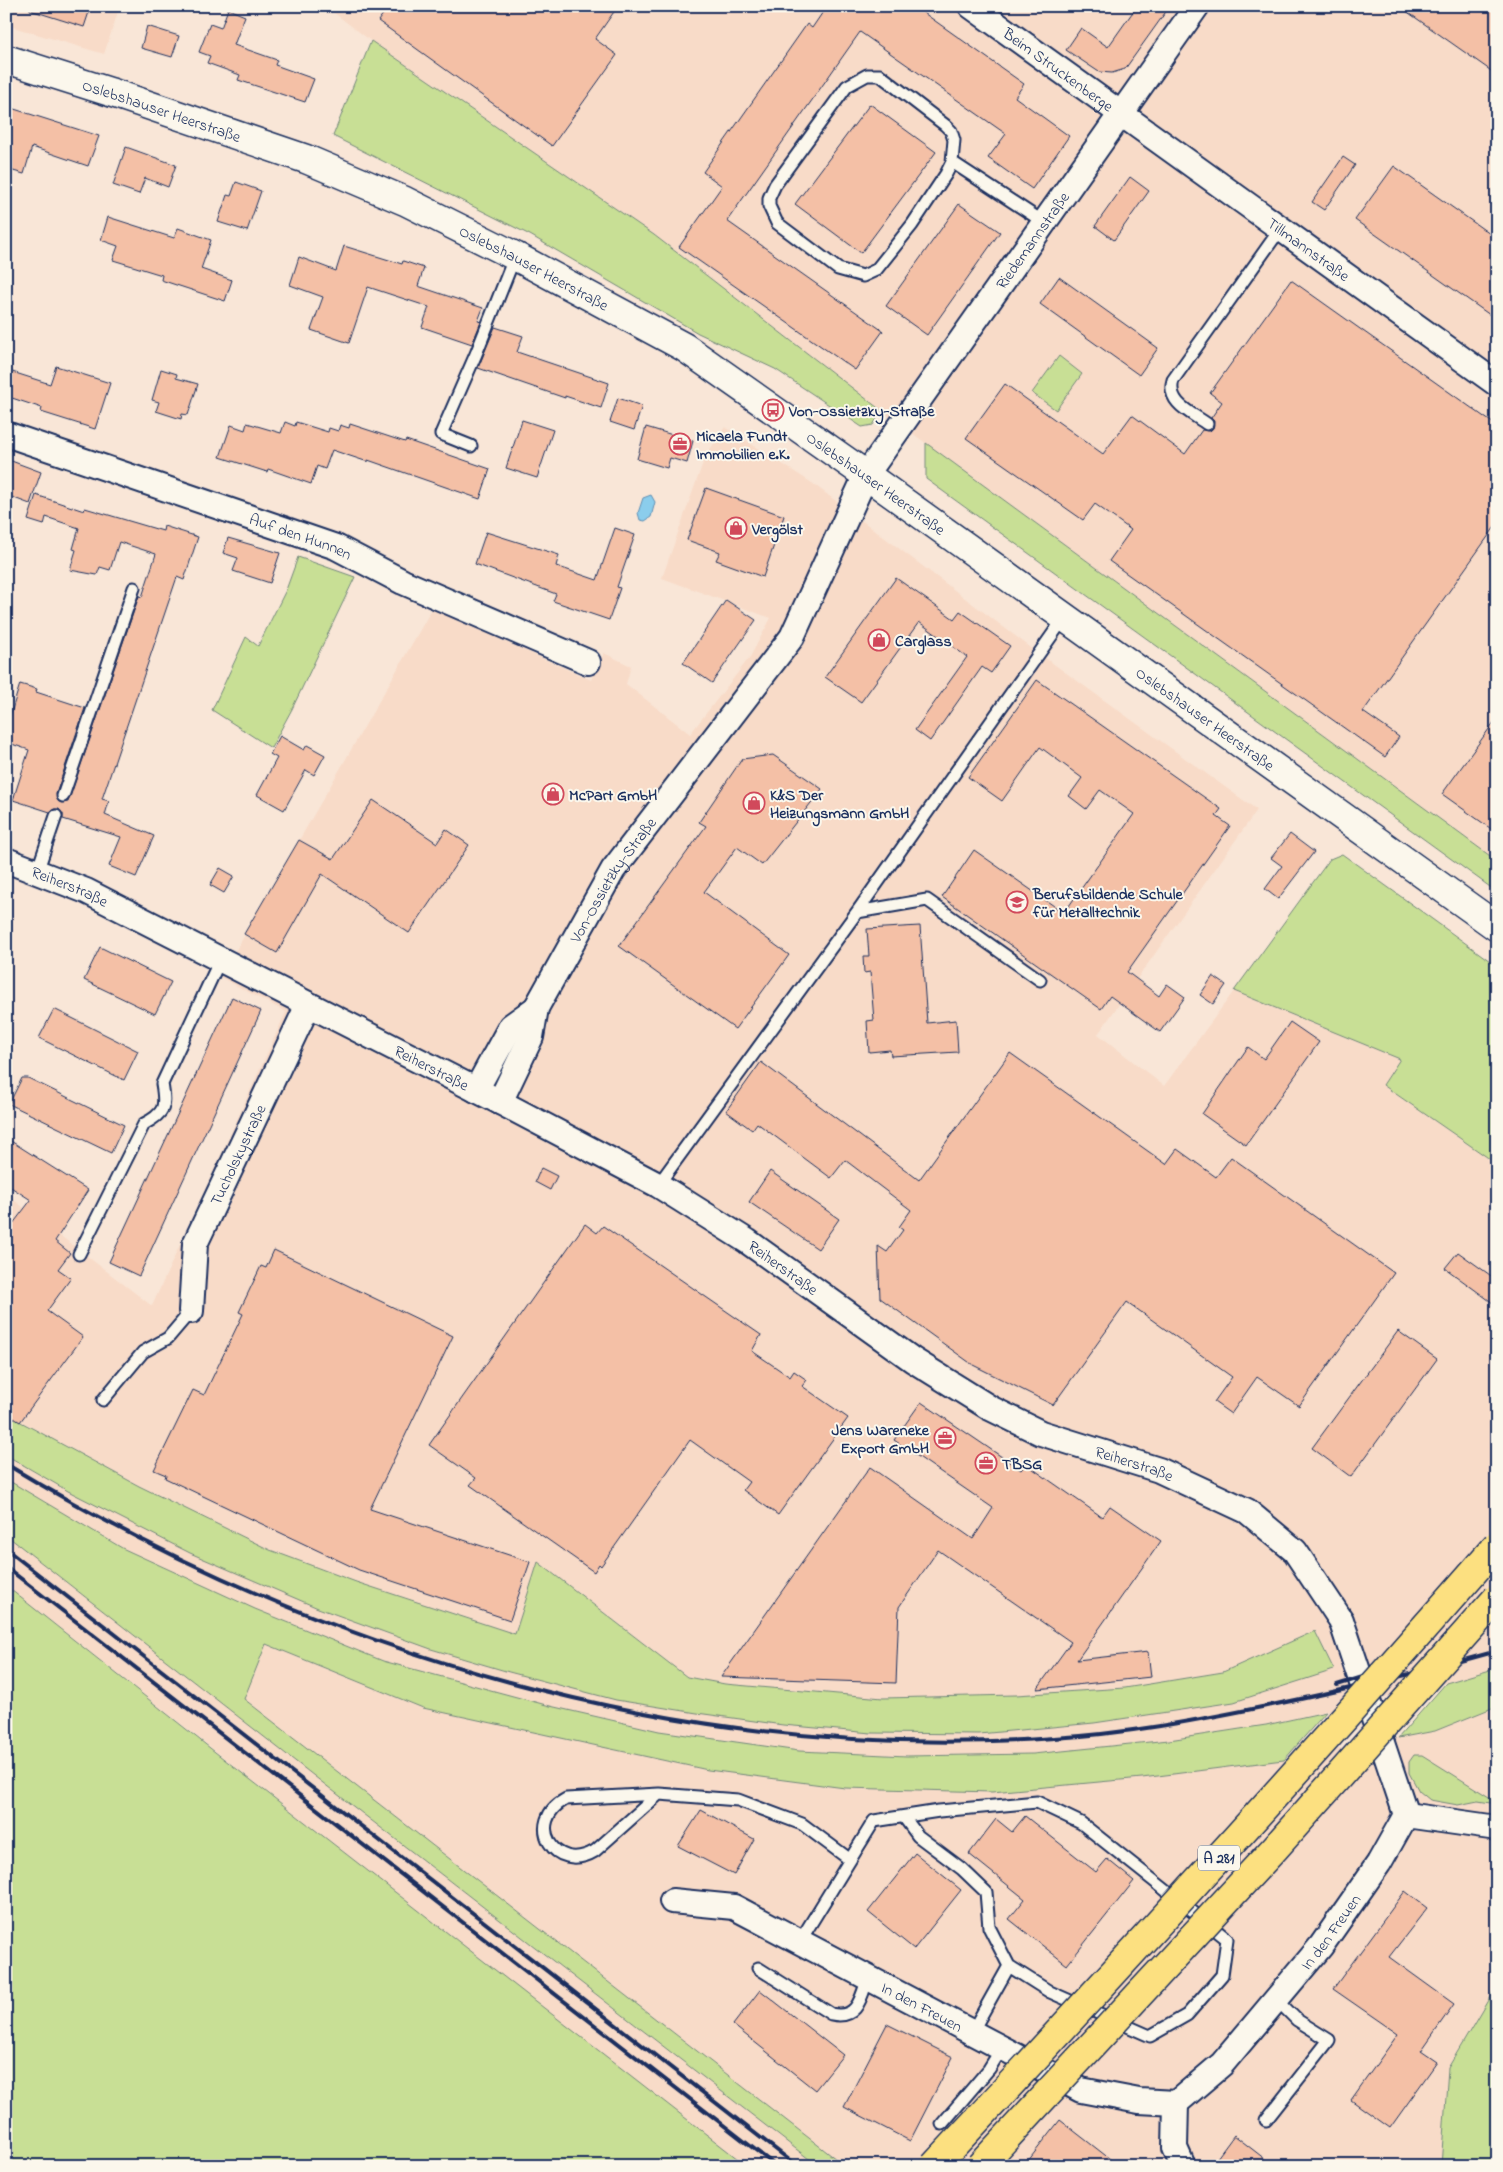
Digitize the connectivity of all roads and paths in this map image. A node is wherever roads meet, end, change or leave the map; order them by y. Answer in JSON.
{"nodes":[{"id":1,"x":971,"y":6,"type":"edge"},
{"id":2,"x":1197,"y":6,"type":"edge"},
{"id":3,"x":6,"y":59,"type":"edge"},
{"id":4,"x":1122,"y":114,"type":"junction"},
{"id":5,"x":952,"y":162,"type":"junction"},
{"id":6,"x":1045,"y":223,"type":"junction"},
{"id":7,"x":1280,"y":228,"type":"junction"},
{"id":8,"x":515,"y":256,"type":"junction"},
{"id":9,"x":1497,"y":384,"type":"edge"},
{"id":10,"x":1207,"y":424,"type":"dead end"},
{"id":11,"x":6,"y":434,"type":"edge"},
{"id":12,"x":471,"y":446,"type":"dead end"},
{"id":13,"x":866,"y":475,"type":"junction"},
{"id":14,"x":134,"y":588,"type":"dead end"},
{"id":15,"x":1064,"y":618,"type":"junction"},
{"id":16,"x":588,"y":662,"type":"dead end"},
{"id":17,"x":63,"y":796,"type":"dead end"},
{"id":18,"x":56,"y":816,"type":"dead end"},
{"id":19,"x":6,"y":860,"type":"edge"},
{"id":20,"x":37,"y":872,"type":"junction"},
{"id":21,"x":857,"y":912,"type":"junction"},
{"id":22,"x":1497,"y":927,"type":"edge"},
{"id":23,"x":220,"y":960,"type":"junction"},
{"id":24,"x":1040,"y":980,"type":"dead end"},
{"id":25,"x":308,"y":1005,"type":"junction"},
{"id":26,"x":536,"y":1008,"type":"junction"},
{"id":27,"x":476,"y":1090,"type":"junction"},
{"id":28,"x":500,"y":1102,"type":"junction"},
{"id":29,"x":658,"y":1185,"type":"junction"},
{"id":30,"x":79,"y":1254,"type":"dead end"},
{"id":31,"x":191,"y":1311,"type":"joint"},
{"id":32,"x":103,"y":1400,"type":"dead end"},
{"id":33,"x":1497,"y":1545,"type":"edge"},
{"id":34,"x":1497,"y":1598,"type":"edge"},
{"id":35,"x":659,"y":1794,"type":"junction"},
{"id":36,"x":1406,"y":1815,"type":"junction"},
{"id":37,"x":904,"y":1816,"type":"junction"},
{"id":38,"x":1497,"y":1828,"type":"edge"},
{"id":39,"x":849,"y":1859,"type":"junction"},
{"id":40,"x":672,"y":1901,"type":"dead end"},
{"id":41,"x":800,"y":1941,"type":"junction"},
{"id":42,"x":1009,"y":1966,"type":"junction"},
{"id":43,"x":758,"y":1968,"type":"dead end"},
{"id":44,"x":868,"y":1977,"type":"junction"},
{"id":45,"x":1276,"y":1999,"type":"junction"},
{"id":46,"x":972,"y":2032,"type":"junction"},
{"id":47,"x":1002,"y":2048,"type":"junction"},
{"id":48,"x":1176,"y":2103,"type":"junction"},
{"id":49,"x":1266,"y":2120,"type":"dead end"},
{"id":50,"x":942,"y":2124,"type":"dead end"},
{"id":51,"x":934,"y":2166,"type":"edge"},
{"id":52,"x":980,"y":2166,"type":"edge"},
{"id":53,"x":1183,"y":2166,"type":"edge"}],
"edges":[{"from":1,"to":4,"type":"street","name":"Beim Struckenberge"},
{"from":2,"to":4,"type":"street","name":"Riedemannstraße"},
{"from":3,"to":8,"type":"main road","name":"Oslebshauser Heerstraße"},
{"from":4,"to":6,"type":"street","name":"Riedemannstraße"},
{"from":4,"to":7,"type":"street","name":"Tillmannstraße"},
{"from":5,"to":5,"type":"lane"},
{"from":5,"to":6,"type":"lane"},
{"from":6,"to":13,"type":"street","name":"Riedemannstraße"},
{"from":7,"to":9,"type":"street","name":"Tillmannstraße"},
{"from":7,"to":10,"type":"lane"},
{"from":8,"to":12,"type":"lane"},
{"from":8,"to":13,"type":"main road","name":"Oslebshauser Heerstraße"},
{"from":11,"to":16,"type":"street","name":"Auf den Hunnen"},
{"from":13,"to":15,"type":"main road","name":"Oslebshauser Heerstraße"},
{"from":13,"to":26,"type":"street","name":"Von-Ossietzky-Straße"},
{"from":14,"to":17,"type":"lane"},
{"from":15,"to":21,"type":"lane"},
{"from":15,"to":22,"type":"main road","name":"Oslebshauser Heerstraße"},
{"from":18,"to":20,"type":"lane"},
{"from":19,"to":20,"type":"street","name":"Reiherstraße"},
{"from":20,"to":23,"type":"street","name":"Reiherstraße"},
{"from":21,"to":24,"type":"lane"},
{"from":21,"to":29,"type":"lane"},
{"from":23,"to":25,"type":"street","name":"Reiherstraße"},
{"from":23,"to":30,"type":"lane"},
{"from":25,"to":27,"type":"street","name":"Reiherstraße"},
{"from":25,"to":31,"type":"street","name":"Tucholskystraße"},
{"from":26,"to":27,"type":"street","name":"Von-Ossietzky-Straße"},
{"from":26,"to":28,"type":"street","name":"Von-Ossietzky-Straße"},
{"from":27,"to":28,"type":"street","name":"Reiherstraße"},
{"from":28,"to":29,"type":"street","name":"Reiherstraße"},
{"from":29,"to":36,"type":"street","name":"Reiherstraße"},
{"from":31,"to":32,"type":"lane"},
{"from":33,"to":51,"type":"highway","number":"A 281","bridge":true},
{"from":34,"to":52,"type":"highway","number":"A 281","bridge":true},
{"from":35,"to":35,"type":"lane"},
{"from":35,"to":39,"type":"lane"},
{"from":36,"to":38,"type":"street"},
{"from":36,"to":45,"type":"street","name":"In den Freuen"},
{"from":37,"to":39,"type":"lane"},
{"from":37,"to":42,"type":"lane"},
{"from":37,"to":42,"type":"lane"},
{"from":39,"to":41,"type":"lane"},
{"from":40,"to":41,"type":"street","name":"In den Freuen"},
{"from":41,"to":44,"type":"street","name":"In den Freuen"},
{"from":42,"to":46,"type":"lane"},
{"from":43,"to":44,"type":"lane"},
{"from":44,"to":46,"type":"street","name":"In den Freuen"},
{"from":45,"to":48,"type":"street","name":"In den Freuen"},
{"from":45,"to":49,"type":"lane"},
{"from":46,"to":47,"type":"street","name":"In den Freuen"},
{"from":47,"to":48,"type":"street","name":"In den Freuen"},
{"from":47,"to":50,"type":"lane"},
{"from":48,"to":53,"type":"street"}]}
